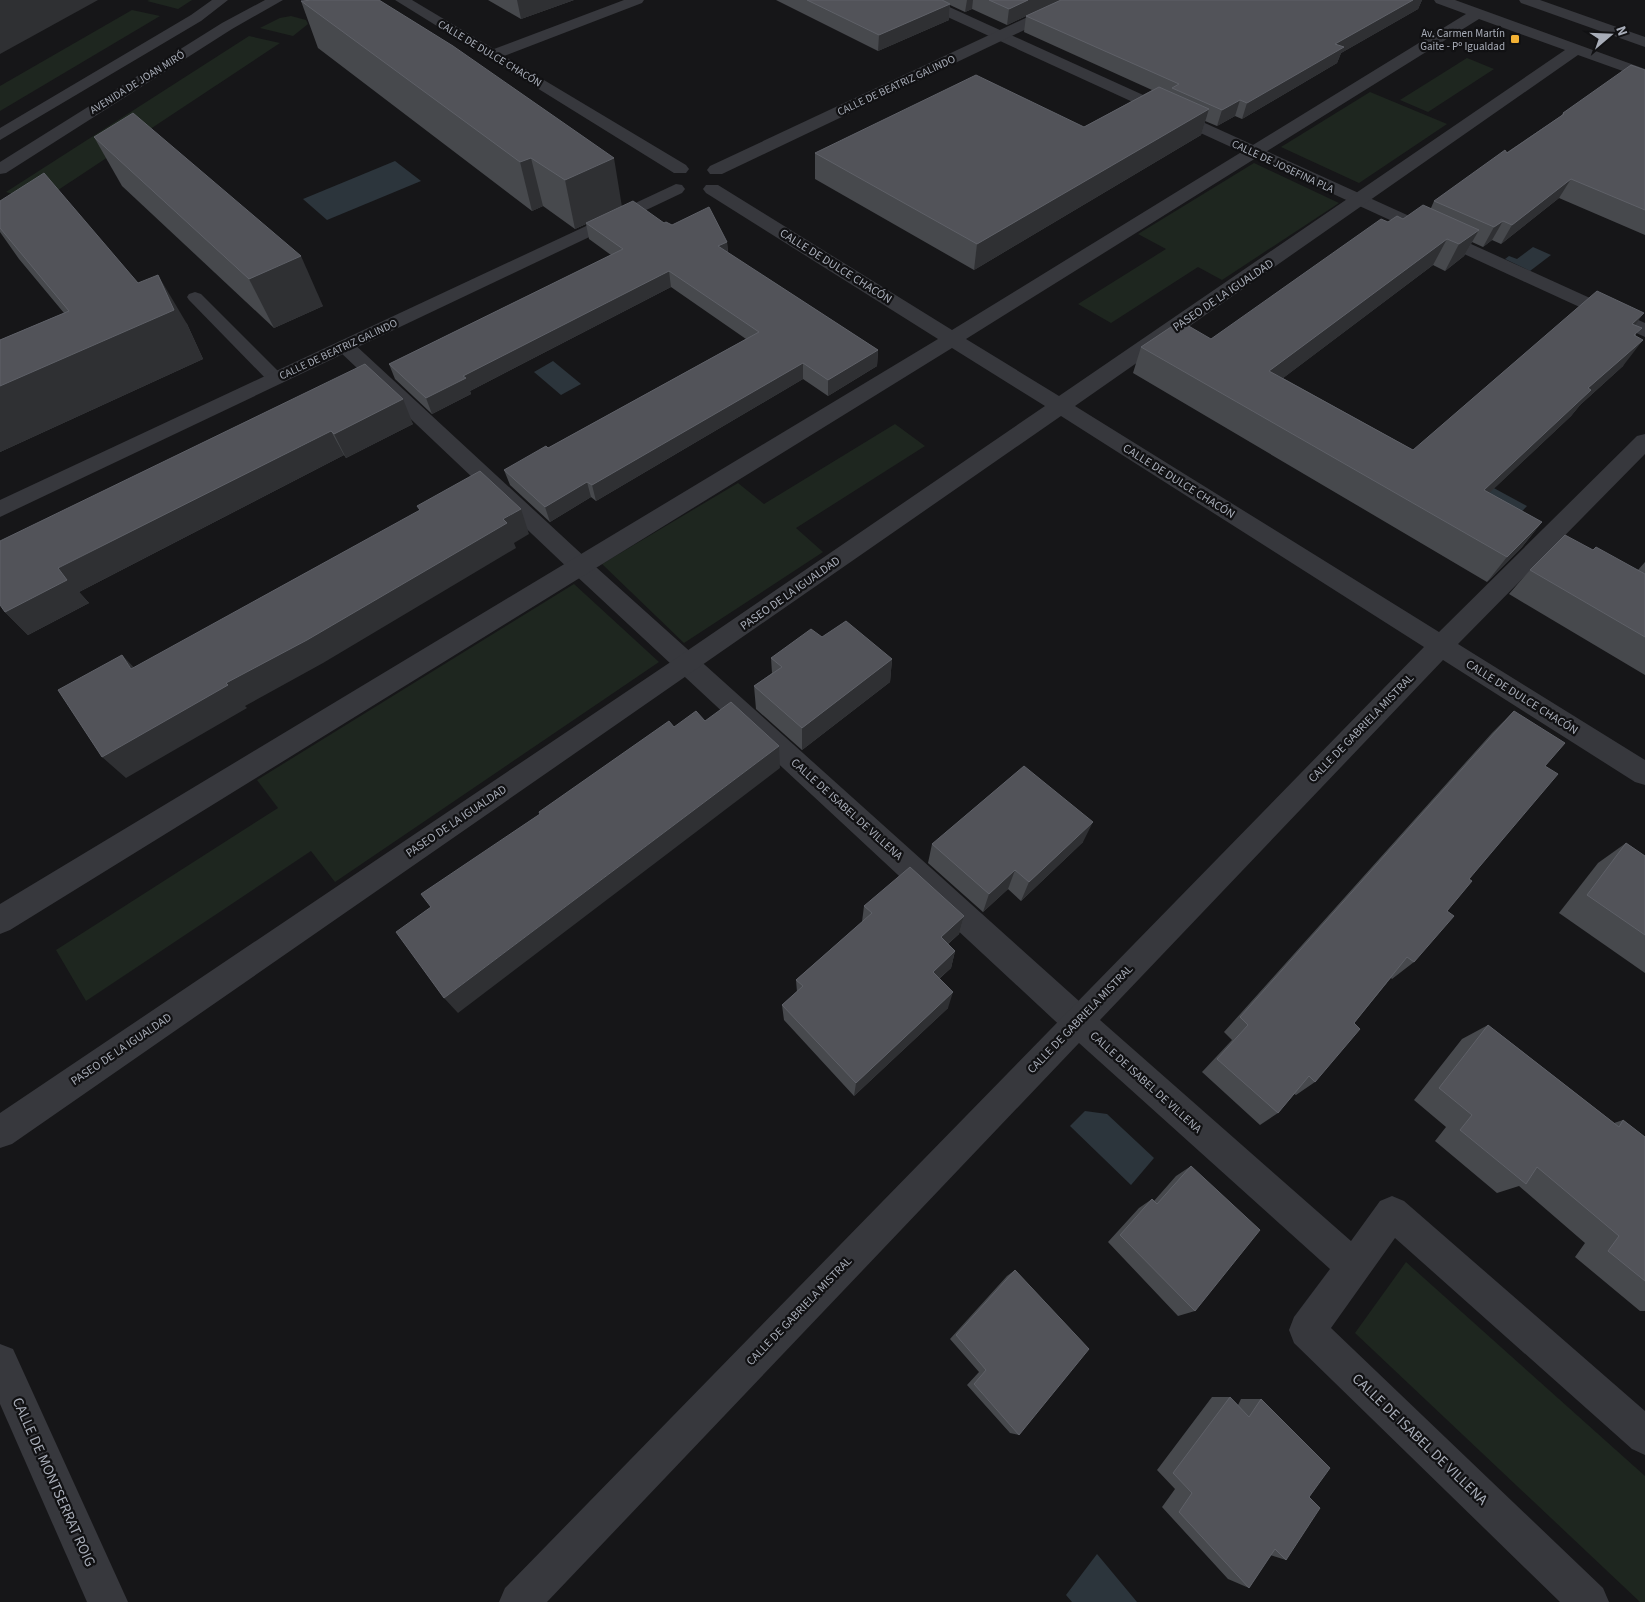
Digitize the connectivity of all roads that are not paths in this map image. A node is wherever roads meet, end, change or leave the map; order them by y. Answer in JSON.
{"nodes":[{"id":1,"x":221,"y":0,"type":"edge"},
{"id":2,"x":276,"y":0,"type":"edge"},
{"id":3,"x":402,"y":0,"type":"edge"},
{"id":4,"x":637,"y":0,"type":"edge"},
{"id":5,"x":922,"y":0,"type":"edge"},
{"id":6,"x":1076,"y":0,"type":"edge"},
{"id":7,"x":1441,"y":0,"type":"edge"},
{"id":8,"x":1526,"y":0,"type":"edge"},
{"id":9,"x":1478,"y":13,"type":"junction"},
{"id":10,"x":1001,"y":36,"type":"junction"},
{"id":11,"x":1645,"y":42,"type":"edge"},
{"id":12,"x":1578,"y":50,"type":"junction"},
{"id":13,"x":492,"y":55,"type":"junction"},
{"id":14,"x":1645,"y":74,"type":"edge"},
{"id":15,"x":0,"y":135,"type":"edge"},
{"id":16,"x":1253,"y":152,"type":"junction"},
{"id":17,"x":0,"y":169,"type":"edge"},
{"id":18,"x":680,"y":169,"type":"junction"},
{"id":19,"x":714,"y":180,"type":"junction"},
{"id":20,"x":676,"y":189,"type":"junction"},
{"id":21,"x":1360,"y":201,"type":"junction"},
{"id":22,"x":195,"y":297,"type":"dead end"},
{"id":23,"x":1645,"y":331,"type":"edge"},
{"id":24,"x":952,"y":339,"type":"junction"},
{"id":25,"x":345,"y":346,"type":"junction"},
{"id":26,"x":276,"y":379,"type":"junction"},
{"id":27,"x":1060,"y":406,"type":"junction"},
{"id":28,"x":1645,"y":441,"type":"edge"},
{"id":29,"x":0,"y":509,"type":"edge"},
{"id":30,"x":579,"y":565,"type":"junction"},
{"id":31,"x":1440,"y":646,"type":"junction"},
{"id":32,"x":688,"y":664,"type":"junction"},
{"id":33,"x":1645,"y":774,"type":"edge"},
{"id":34,"x":0,"y":920,"type":"edge"},
{"id":35,"x":1078,"y":1021,"type":"junction"},
{"id":36,"x":0,"y":1132,"type":"edge"},
{"id":37,"x":1353,"y":1266,"type":"junction"},
{"id":38,"x":0,"y":1362,"type":"edge"},
{"id":39,"x":1645,"y":1436,"type":"edge"},
{"id":40,"x":108,"y":1602,"type":"edge"},
{"id":41,"x":518,"y":1602,"type":"edge"},
{"id":42,"x":1589,"y":1602,"type":"edge"}],
"edges":[{"from":1,"to":15,"type":"street","name":"AVENIDA DE JOAN MIRÓ"},
{"from":2,"to":17,"type":"street","name":"AVENIDA DE JOAN MIRÓ"},
{"from":3,"to":13,"type":"street","name":"CALLE DE DULCE CHACÓN"},
{"from":4,"to":13,"type":"street"},
{"from":5,"to":10,"type":"street","name":"CALLE DE JOSEFINA PLA"},
{"from":6,"to":10,"type":"street","name":"CALLE DE BEATRIZ GALINDO"},
{"from":7,"to":9,"type":"street"},
{"from":8,"to":11,"type":"street"},
{"from":9,"to":12,"type":"street"},
{"from":9,"to":16,"type":"street"},
{"from":10,"to":16,"type":"street","name":"CALLE DE JOSEFINA PLA"},
{"from":10,"to":19,"type":"street","name":"CALLE DE BEATRIZ GALINDO"},
{"from":12,"to":14,"type":"street"},
{"from":12,"to":21,"type":"street","name":"PASEO DE LA IGUALDAD"},
{"from":13,"to":18,"type":"street","name":"CALLE DE DULCE CHACÓN"},
{"from":16,"to":21,"type":"street","name":"CALLE DE JOSEFINA PLA"},
{"from":16,"to":24,"type":"street"},
{"from":18,"to":19,"type":"street"},
{"from":18,"to":20,"type":"street"},
{"from":19,"to":20,"type":"street"},
{"from":19,"to":24,"type":"street","name":"CALLE DE DULCE CHACÓN"},
{"from":20,"to":25,"type":"street","name":"CALLE DE BEATRIZ GALINDO"},
{"from":21,"to":23,"type":"street","name":"CALLE DE JOSEFINA PLA"},
{"from":21,"to":27,"type":"street","name":"PASEO DE LA IGUALDAD"},
{"from":22,"to":26,"type":"lane"},
{"from":24,"to":27,"type":"street","name":"CALLE DE DULCE CHACÓN"},
{"from":24,"to":30,"type":"street"},
{"from":25,"to":26,"type":"street","name":"CALLE DE BEATRIZ GALINDO"},
{"from":25,"to":30,"type":"street","name":"CALLE DE ISABEL DE VILLENA"},
{"from":26,"to":29,"type":"street","name":"CALLE DE BEATRIZ GALINDO"},
{"from":27,"to":31,"type":"street","name":"CALLE DE DULCE CHACÓN"},
{"from":27,"to":32,"type":"street","name":"PASEO DE LA IGUALDAD"},
{"from":28,"to":31,"type":"street","name":"CALLE DE GABRIELA MISTRAL"},
{"from":30,"to":32,"type":"street","name":"CALLE DE ISABEL DE VILLENA"},
{"from":30,"to":34,"type":"street"},
{"from":31,"to":33,"type":"street","name":"CALLE DE DULCE CHACÓN"},
{"from":31,"to":35,"type":"street","name":"CALLE DE GABRIELA MISTRAL"},
{"from":32,"to":35,"type":"street","name":"CALLE DE ISABEL DE VILLENA"},
{"from":32,"to":36,"type":"street","name":"PASEO DE LA IGUALDAD"},
{"from":35,"to":37,"type":"street","name":"CALLE DE ISABEL DE VILLENA"},
{"from":35,"to":41,"type":"street","name":"CALLE DE GABRIELA MISTRAL"},
{"from":37,"to":39,"type":"street","name":"CALLE DE ISABEL DE VILLENA"},
{"from":37,"to":42,"type":"street","name":"CALLE DE ISABEL DE VILLENA"},
{"from":38,"to":40,"type":"street","name":"CALLE DE MONTSERRAT ROIG"}]}
